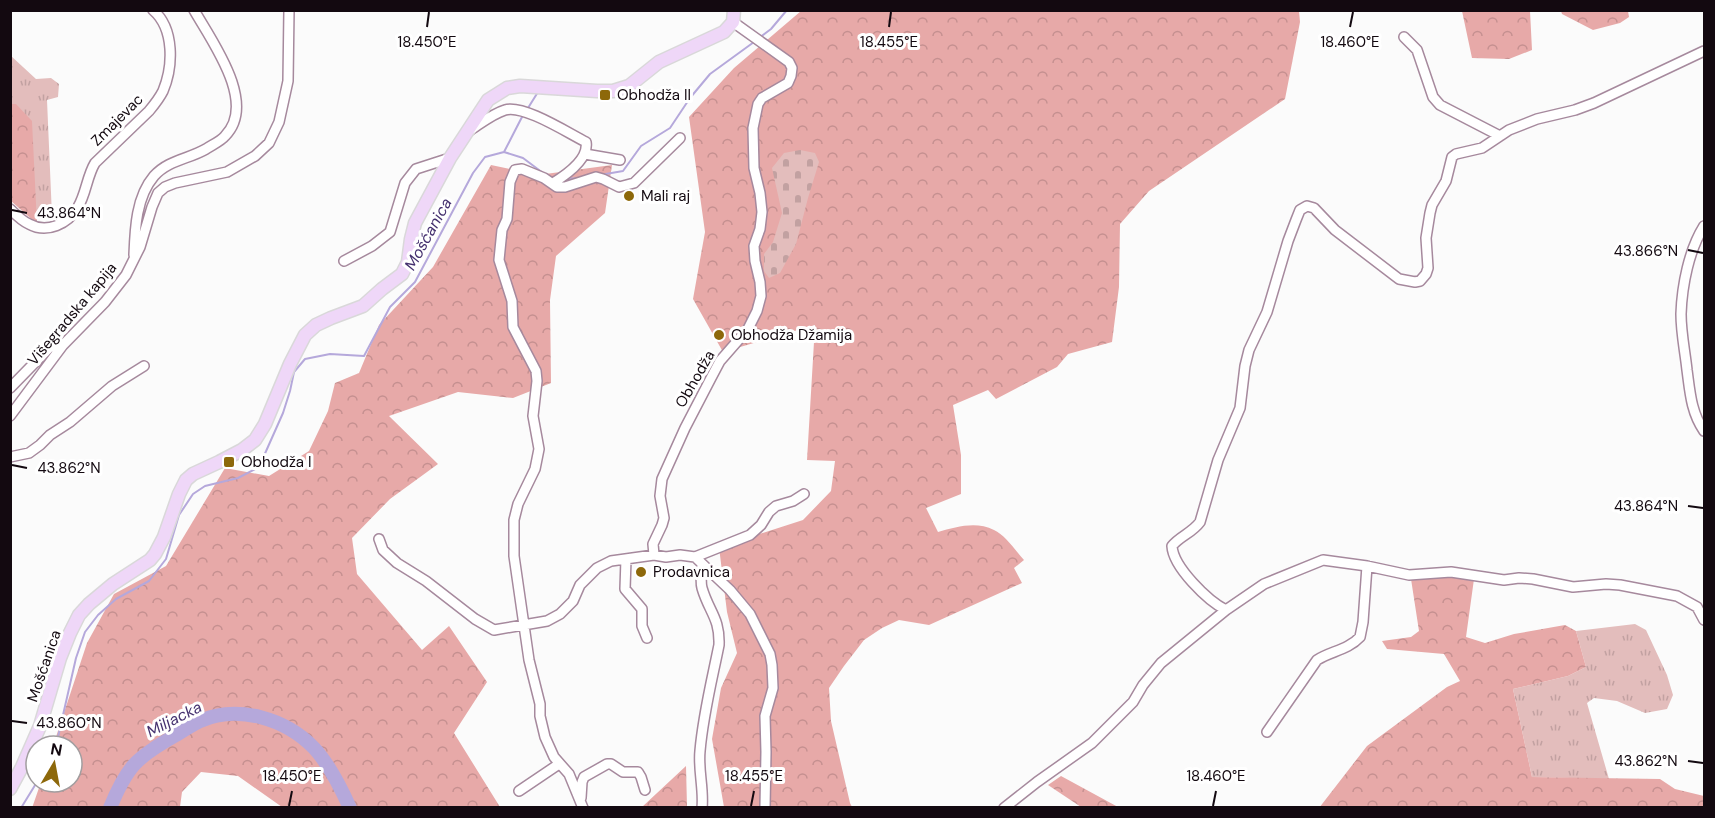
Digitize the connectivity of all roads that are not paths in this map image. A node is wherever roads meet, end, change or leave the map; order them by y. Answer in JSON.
{"nodes":[{"id":1,"x":153,"y":10,"type":"edge"},
{"id":2,"x":194,"y":10,"type":"edge"},
{"id":3,"x":289,"y":10,"type":"edge"},
{"id":4,"x":734,"y":16,"type":"edge"},
{"id":5,"x":1404,"y":36,"type":"dead end"},
{"id":6,"x":1704,"y":51,"type":"edge"},
{"id":7,"x":465,"y":135,"type":"junction"},
{"id":8,"x":1500,"y":136,"type":"junction"},
{"id":9,"x":680,"y":138,"type":"dead end"},
{"id":10,"x":585,"y":154,"type":"junction"},
{"id":11,"x":450,"y":158,"type":"junction"},
{"id":12,"x":620,"y":160,"type":"dead end"},
{"id":13,"x":553,"y":183,"type":"junction"},
{"id":14,"x":10,"y":209,"type":"edge"},
{"id":15,"x":1704,"y":226,"type":"edge"},
{"id":16,"x":134,"y":261,"type":"junction"},
{"id":17,"x":344,"y":261,"type":"dead end"},
{"id":18,"x":63,"y":345,"type":"junction"},
{"id":19,"x":144,"y":366,"type":"dead end"},
{"id":20,"x":10,"y":388,"type":"edge"},
{"id":21,"x":10,"y":416,"type":"edge"},
{"id":22,"x":1704,"y":431,"type":"edge"},
{"id":23,"x":10,"y":457,"type":"edge"},
{"id":24,"x":804,"y":494,"type":"dead end"},
{"id":25,"x":379,"y":539,"type":"dead end"},
{"id":26,"x":654,"y":555,"type":"junction"},
{"id":27,"x":626,"y":559,"type":"junction"},
{"id":28,"x":698,"y":560,"type":"junction"},
{"id":29,"x":1367,"y":566,"type":"junction"},
{"id":30,"x":1226,"y":610,"type":"junction"},
{"id":31,"x":1704,"y":620,"type":"edge"},
{"id":32,"x":523,"y":624,"type":"junction"},
{"id":33,"x":647,"y":638,"type":"dead end"},
{"id":34,"x":1267,"y":732,"type":"dead end"},
{"id":35,"x":559,"y":764,"type":"junction"},
{"id":36,"x":10,"y":789,"type":"edge"},
{"id":37,"x":645,"y":790,"type":"dead end"},
{"id":38,"x":519,"y":791,"type":"dead end"},
{"id":39,"x":582,"y":806,"type":"edge"},
{"id":40,"x":702,"y":807,"type":"edge"},
{"id":41,"x":765,"y":807,"type":"edge"},
{"id":42,"x":1004,"y":807,"type":"edge"}],
"edges":[{"from":1,"to":14,"type":"street","name":"Zmajevac"},
{"from":2,"to":16,"type":"street"},
{"from":3,"to":16,"type":"street","name":"Višegradska kapija"},
{"from":4,"to":7,"type":"main road","name":"Mošćanica"},
{"from":4,"to":26,"type":"street","name":"Obhodža"},
{"from":5,"to":8,"type":"street"},
{"from":6,"to":8,"type":"street"},
{"from":7,"to":10,"type":"street"},
{"from":7,"to":11,"type":"main road","name":"Mošćanica"},
{"from":8,"to":30,"type":"street"},
{"from":9,"to":13,"type":"street"},
{"from":10,"to":12,"type":"street"},
{"from":10,"to":13,"type":"street"},
{"from":11,"to":17,"type":"street"},
{"from":11,"to":36,"type":"main road","name":"Mošćanica"},
{"from":13,"to":32,"type":"street"},
{"from":15,"to":22,"type":"street"},
{"from":16,"to":18,"type":"street","name":"Višegradska kapija"},
{"from":18,"to":20,"type":"street"},
{"from":18,"to":21,"type":"street","name":"Višegradska kapija"},
{"from":19,"to":23,"type":"street"},
{"from":24,"to":28,"type":"street"},
{"from":25,"to":32,"type":"street"},
{"from":26,"to":27,"type":"street"},
{"from":26,"to":28,"type":"street"},
{"from":27,"to":32,"type":"street"},
{"from":27,"to":33,"type":"street"},
{"from":28,"to":40,"type":"street"},
{"from":28,"to":41,"type":"street"},
{"from":29,"to":30,"type":"street"},
{"from":29,"to":31,"type":"street"},
{"from":29,"to":34,"type":"street"},
{"from":30,"to":42,"type":"street"},
{"from":32,"to":35,"type":"street"},
{"from":35,"to":38,"type":"street"},
{"from":35,"to":39,"type":"street"},
{"from":37,"to":39,"type":"street"}]}
